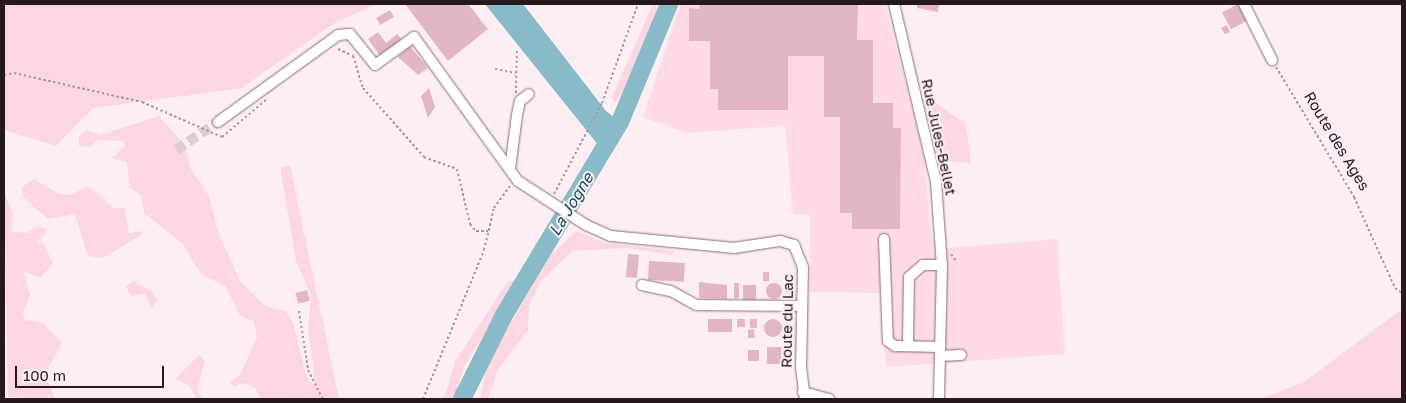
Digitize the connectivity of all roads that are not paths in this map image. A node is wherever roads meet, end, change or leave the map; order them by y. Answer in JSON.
{"nodes":[{"id":1,"x":894,"y":4,"type":"edge"},
{"id":2,"x":1244,"y":4,"type":"edge"},
{"id":3,"x":1272,"y":60,"type":"road end"},
{"id":4,"x":530,"y":94,"type":"dead end"},
{"id":5,"x":218,"y":122,"type":"tunnel mouth"},
{"id":6,"x":510,"y":169,"type":"junction"},
{"id":7,"x":884,"y":239,"type":"dead end"},
{"id":8,"x":942,"y":265,"type":"junction"},
{"id":9,"x":642,"y":285,"type":"dead end"},
{"id":10,"x":802,"y":306,"type":"junction"},
{"id":11,"x":908,"y":346,"type":"junction"},
{"id":12,"x":940,"y":351,"type":"junction"},
{"id":13,"x":961,"y":355,"type":"dead end"},
{"id":14,"x":804,"y":396,"type":"edge"},
{"id":15,"x":829,"y":399,"type":"edge"},
{"id":16,"x":939,"y":399,"type":"edge"}],
"edges":[{"from":1,"to":8,"type":"street","name":"Rue Jules-Bellet"},
{"from":2,"to":3,"type":"street"},
{"from":4,"to":6,"type":"street"},
{"from":5,"to":6,"type":"street"},
{"from":6,"to":10,"type":"street","name":"Route du Lac"},
{"from":7,"to":11,"type":"street"},
{"from":8,"to":11,"type":"street"},
{"from":8,"to":12,"type":"street","name":"Rue Jules-Bellet"},
{"from":9,"to":10,"type":"street"},
{"from":10,"to":14,"type":"street","name":"Route du Lac"},
{"from":11,"to":12,"type":"street"},
{"from":12,"to":13,"type":"street"},
{"from":12,"to":16,"type":"street","name":"Rue Jules-Bellet"},
{"from":14,"to":15,"type":"street"}]}
